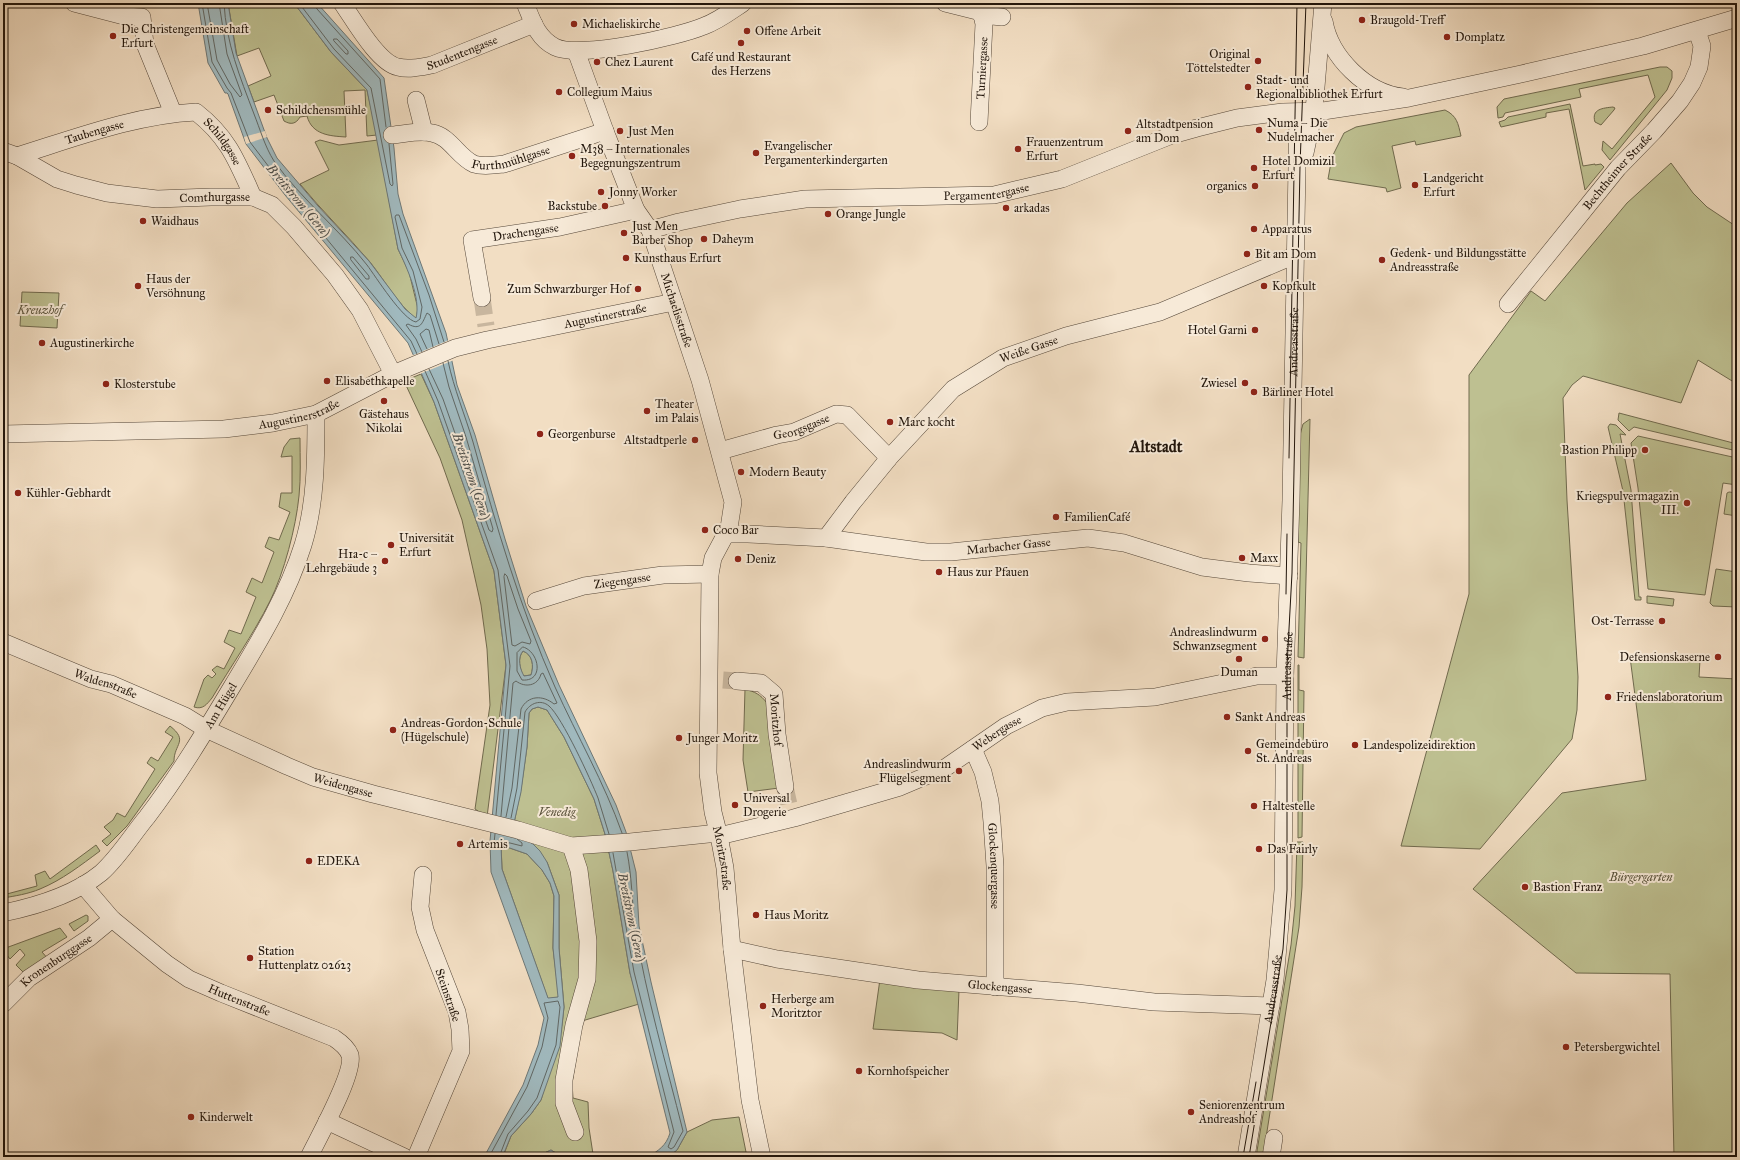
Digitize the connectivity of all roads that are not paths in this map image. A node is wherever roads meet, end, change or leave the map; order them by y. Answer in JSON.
{"nodes":[{"id":1,"x":74,"y":3,"type":"edge"},
{"id":2,"x":342,"y":3,"type":"edge"},
{"id":3,"x":524,"y":3,"type":"edge"},
{"id":4,"x":743,"y":3,"type":"edge"},
{"id":5,"x":1322,"y":5,"type":"edge"},
{"id":6,"x":943,"y":6,"type":"edge"},
{"id":7,"x":982,"y":15,"type":"junction"},
{"id":8,"x":1002,"y":17,"type":"dead end"},
{"id":9,"x":1737,"y":18,"type":"edge"},
{"id":10,"x":534,"y":24,"type":"junction"},
{"id":11,"x":1697,"y":30,"type":"junction"},
{"id":12,"x":576,"y":51,"type":"junction"},
{"id":13,"x":1409,"y":98,"type":"junction"},
{"id":14,"x":416,"y":100,"type":"dead end"},
{"id":15,"x":1306,"y":112,"type":"junction"},
{"id":16,"x":173,"y":113,"type":"junction"},
{"id":17,"x":979,"y":122,"type":"dead end"},
{"id":18,"x":605,"y":131,"type":"junction"},
{"id":19,"x":424,"y":132,"type":"junction"},
{"id":20,"x":392,"y":135,"type":"dead end"},
{"id":21,"x":10,"y":154,"type":"edge"},
{"id":22,"x":253,"y":197,"type":"junction"},
{"id":23,"x":636,"y":210,"type":"junction"},
{"id":24,"x":650,"y":230,"type":"junction"},
{"id":25,"x":1295,"y":257,"type":"junction"},
{"id":26,"x":482,"y":298,"type":"tunnel mouth"},
{"id":27,"x":674,"y":302,"type":"junction"},
{"id":28,"x":1508,"y":304,"type":"dead end"},
{"id":29,"x":396,"y":373,"type":"junction"},
{"id":30,"x":316,"y":414,"type":"junction"},
{"id":31,"x":3,"y":434,"type":"edge"},
{"id":32,"x":720,"y":451,"type":"junction"},
{"id":33,"x":889,"y":458,"type":"junction"},
{"id":34,"x":725,"y":534,"type":"junction"},
{"id":35,"x":826,"y":538,"type":"junction"},
{"id":36,"x":712,"y":566,"type":"junction"},
{"id":37,"x":1289,"y":576,"type":"junction"},
{"id":38,"x":536,"y":601,"type":"dead end"},
{"id":39,"x":3,"y":642,"type":"edge"},
{"id":40,"x":1285,"y":676,"type":"junction"},
{"id":41,"x":723,"y":680,"type":"junction"},
{"id":42,"x":206,"y":729,"type":"junction"},
{"id":43,"x":973,"y":749,"type":"junction"},
{"id":44,"x":785,"y":787,"type":"tunnel mouth"},
{"id":45,"x":719,"y":835,"type":"junction"},
{"id":46,"x":571,"y":846,"type":"junction"},
{"id":47,"x":422,"y":875,"type":"dead end"},
{"id":48,"x":83,"y":885,"type":"junction"},
{"id":49,"x":3,"y":913,"type":"edge"},
{"id":50,"x":112,"y":919,"type":"junction"},
{"id":51,"x":732,"y":949,"type":"junction"},
{"id":52,"x":995,"y":987,"type":"junction"},
{"id":53,"x":3,"y":1004,"type":"edge"},
{"id":54,"x":1271,"y":1006,"type":"junction"},
{"id":55,"x":327,"y":1121,"type":"junction"},
{"id":56,"x":574,"y":1132,"type":"dead end"},
{"id":57,"x":1274,"y":1138,"type":"dead end"},
{"id":58,"x":309,"y":1157,"type":"edge"},
{"id":59,"x":404,"y":1157,"type":"edge"},
{"id":60,"x":416,"y":1157,"type":"edge"},
{"id":61,"x":762,"y":1157,"type":"edge"},
{"id":62,"x":1246,"y":1157,"type":"edge"},
{"id":63,"x":1271,"y":1157,"type":"edge"}],
"edges":[{"from":1,"to":16,"type":"street"},
{"from":2,"to":10,"type":"street","name":"Studentengasse"},
{"from":3,"to":10,"type":"street"},
{"from":4,"to":12,"type":"street"},
{"from":5,"to":13,"type":"street"},
{"from":5,"to":15,"type":"street"},
{"from":6,"to":7,"type":"street"},
{"from":7,"to":8,"type":"street"},
{"from":7,"to":17,"type":"street","name":"Turniergasse"},
{"from":9,"to":11,"type":"street"},
{"from":10,"to":12,"type":"street"},
{"from":11,"to":13,"type":"street"},
{"from":11,"to":28,"type":"street","name":"Bechtheimer Straße"},
{"from":12,"to":18,"type":"street","name":"Michaelisstraße"},
{"from":13,"to":15,"type":"street"},
{"from":14,"to":19,"type":"street"},
{"from":15,"to":24,"type":"street","name":"Pergamentergasse"},
{"from":15,"to":25,"type":"street","name":"Andreasstraße"},
{"from":16,"to":21,"type":"street","name":"Taubengasse"},
{"from":16,"to":22,"type":"street","name":"Schildgasse"},
{"from":18,"to":19,"type":"street","name":"Furthmühlgasse"},
{"from":18,"to":23,"type":"street","name":"Michaelisstraße"},
{"from":19,"to":20,"type":"street","name":"Furthmühlgasse"},
{"from":21,"to":22,"type":"street","name":"Comthurgasse"},
{"from":22,"to":29,"type":"street","name":"Comthurgasse"},
{"from":23,"to":24,"type":"street","name":"Michaelisstraße"},
{"from":23,"to":26,"type":"street","name":"Drachengasse"},
{"from":24,"to":27,"type":"street","name":"Michaelisstraße"},
{"from":25,"to":33,"type":"street","name":"Weiße Gasse"},
{"from":25,"to":37,"type":"street","name":"Andreasstraße"},
{"from":27,"to":29,"type":"street","name":"Augustinerstraße"},
{"from":27,"to":32,"type":"street","name":"Michaelisstraße"},
{"from":29,"to":30,"type":"street","name":"Augustinerstraße"},
{"from":30,"to":31,"type":"street","name":"Augustinerstraße"},
{"from":30,"to":42,"type":"street","name":"Am Hügel"},
{"from":32,"to":33,"type":"street","name":"Georgsgasse"},
{"from":32,"to":34,"type":"street","name":"Michaelisstraße"},
{"from":33,"to":35,"type":"street","name":"Weiße Gasse"},
{"from":34,"to":35,"type":"street","name":"Marbacher Gasse"},
{"from":34,"to":36,"type":"street","name":"Michaelisstraße"},
{"from":35,"to":37,"type":"street","name":"Marbacher Gasse"},
{"from":36,"to":38,"type":"street","name":"Ziegengasse"},
{"from":36,"to":41,"type":"street","name":"Moritzstraße"},
{"from":37,"to":40,"type":"street","name":"Andreasstraße"},
{"from":39,"to":42,"type":"street","name":"Waldenstraße"},
{"from":40,"to":43,"type":"street","name":"Webergasse"},
{"from":40,"to":54,"type":"street","name":"Andreasstraße"},
{"from":41,"to":44,"type":"street","name":"Moritzhof"},
{"from":41,"to":45,"type":"street","name":"Moritzstraße"},
{"from":42,"to":46,"type":"street","name":"Weidengasse"},
{"from":42,"to":48,"type":"street","name":"Am Hügel"},
{"from":43,"to":45,"type":"street","name":"Webergasse"},
{"from":43,"to":52,"type":"street","name":"Glockenquergasse"},
{"from":45,"to":46,"type":"street"},
{"from":45,"to":51,"type":"street","name":"Moritzstraße"},
{"from":46,"to":56,"type":"street"},
{"from":47,"to":60,"type":"street","name":"Steinstraße"},
{"from":48,"to":49,"type":"street","name":"Am Hügel"},
{"from":48,"to":50,"type":"street","name":"Huttenstraße"},
{"from":50,"to":53,"type":"street","name":"Kronenburggasse"},
{"from":50,"to":55,"type":"street","name":"Huttenstraße"},
{"from":51,"to":52,"type":"street","name":"Glockengasse"},
{"from":51,"to":61,"type":"street","name":"Moritzstraße"},
{"from":52,"to":54,"type":"street","name":"Glockengasse"},
{"from":54,"to":62,"type":"street","name":"Andreasstraße"},
{"from":55,"to":58,"type":"street","name":"Huttenstraße"},
{"from":55,"to":59,"type":"street"},
{"from":57,"to":63,"type":"street"}]}
